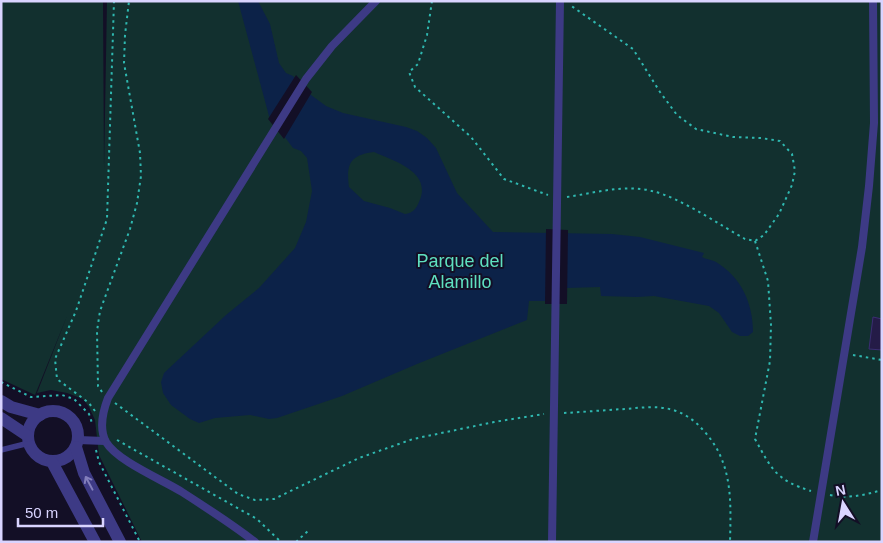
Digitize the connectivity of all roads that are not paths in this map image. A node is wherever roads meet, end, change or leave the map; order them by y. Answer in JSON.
{"nodes":[{"id":1,"x":376,"y":1,"type":"edge"},
{"id":2,"x":560,"y":1,"type":"edge"},
{"id":3,"x":873,"y":1,"type":"edge"},
{"id":4,"x":1,"y":401,"type":"edge"},
{"id":5,"x":40,"y":415,"type":"junction"},
{"id":6,"x":1,"y":418,"type":"edge"},
{"id":7,"x":29,"y":439,"type":"junction"},
{"id":8,"x":105,"y":441,"type":"junction"},
{"id":9,"x":77,"y":443,"type":"junction"},
{"id":10,"x":1,"y":450,"type":"edge"},
{"id":11,"x":52,"y":462,"type":"junction"},
{"id":12,"x":95,"y":542,"type":"edge"},
{"id":13,"x":120,"y":542,"type":"edge"},
{"id":14,"x":255,"y":542,"type":"edge"},
{"id":15,"x":552,"y":542,"type":"edge"},
{"id":16,"x":813,"y":542,"type":"edge"}],
"edges":[{"from":1,"to":8,"type":"street"},
{"from":2,"to":15,"type":"street"},
{"from":3,"to":16,"type":"street"},
{"from":4,"to":5,"type":"street"},
{"from":5,"to":7,"type":"street"},
{"from":5,"to":9,"type":"street"},
{"from":6,"to":7,"type":"street"},
{"from":7,"to":10,"type":"lane"},
{"from":7,"to":11,"type":"street"},
{"from":8,"to":9,"type":"street"},
{"from":8,"to":14,"type":"street"},
{"from":9,"to":11,"type":"street"},
{"from":13,"to":9,"type":"street","one_way":true},
{"from":11,"to":12,"type":"street"}]}
